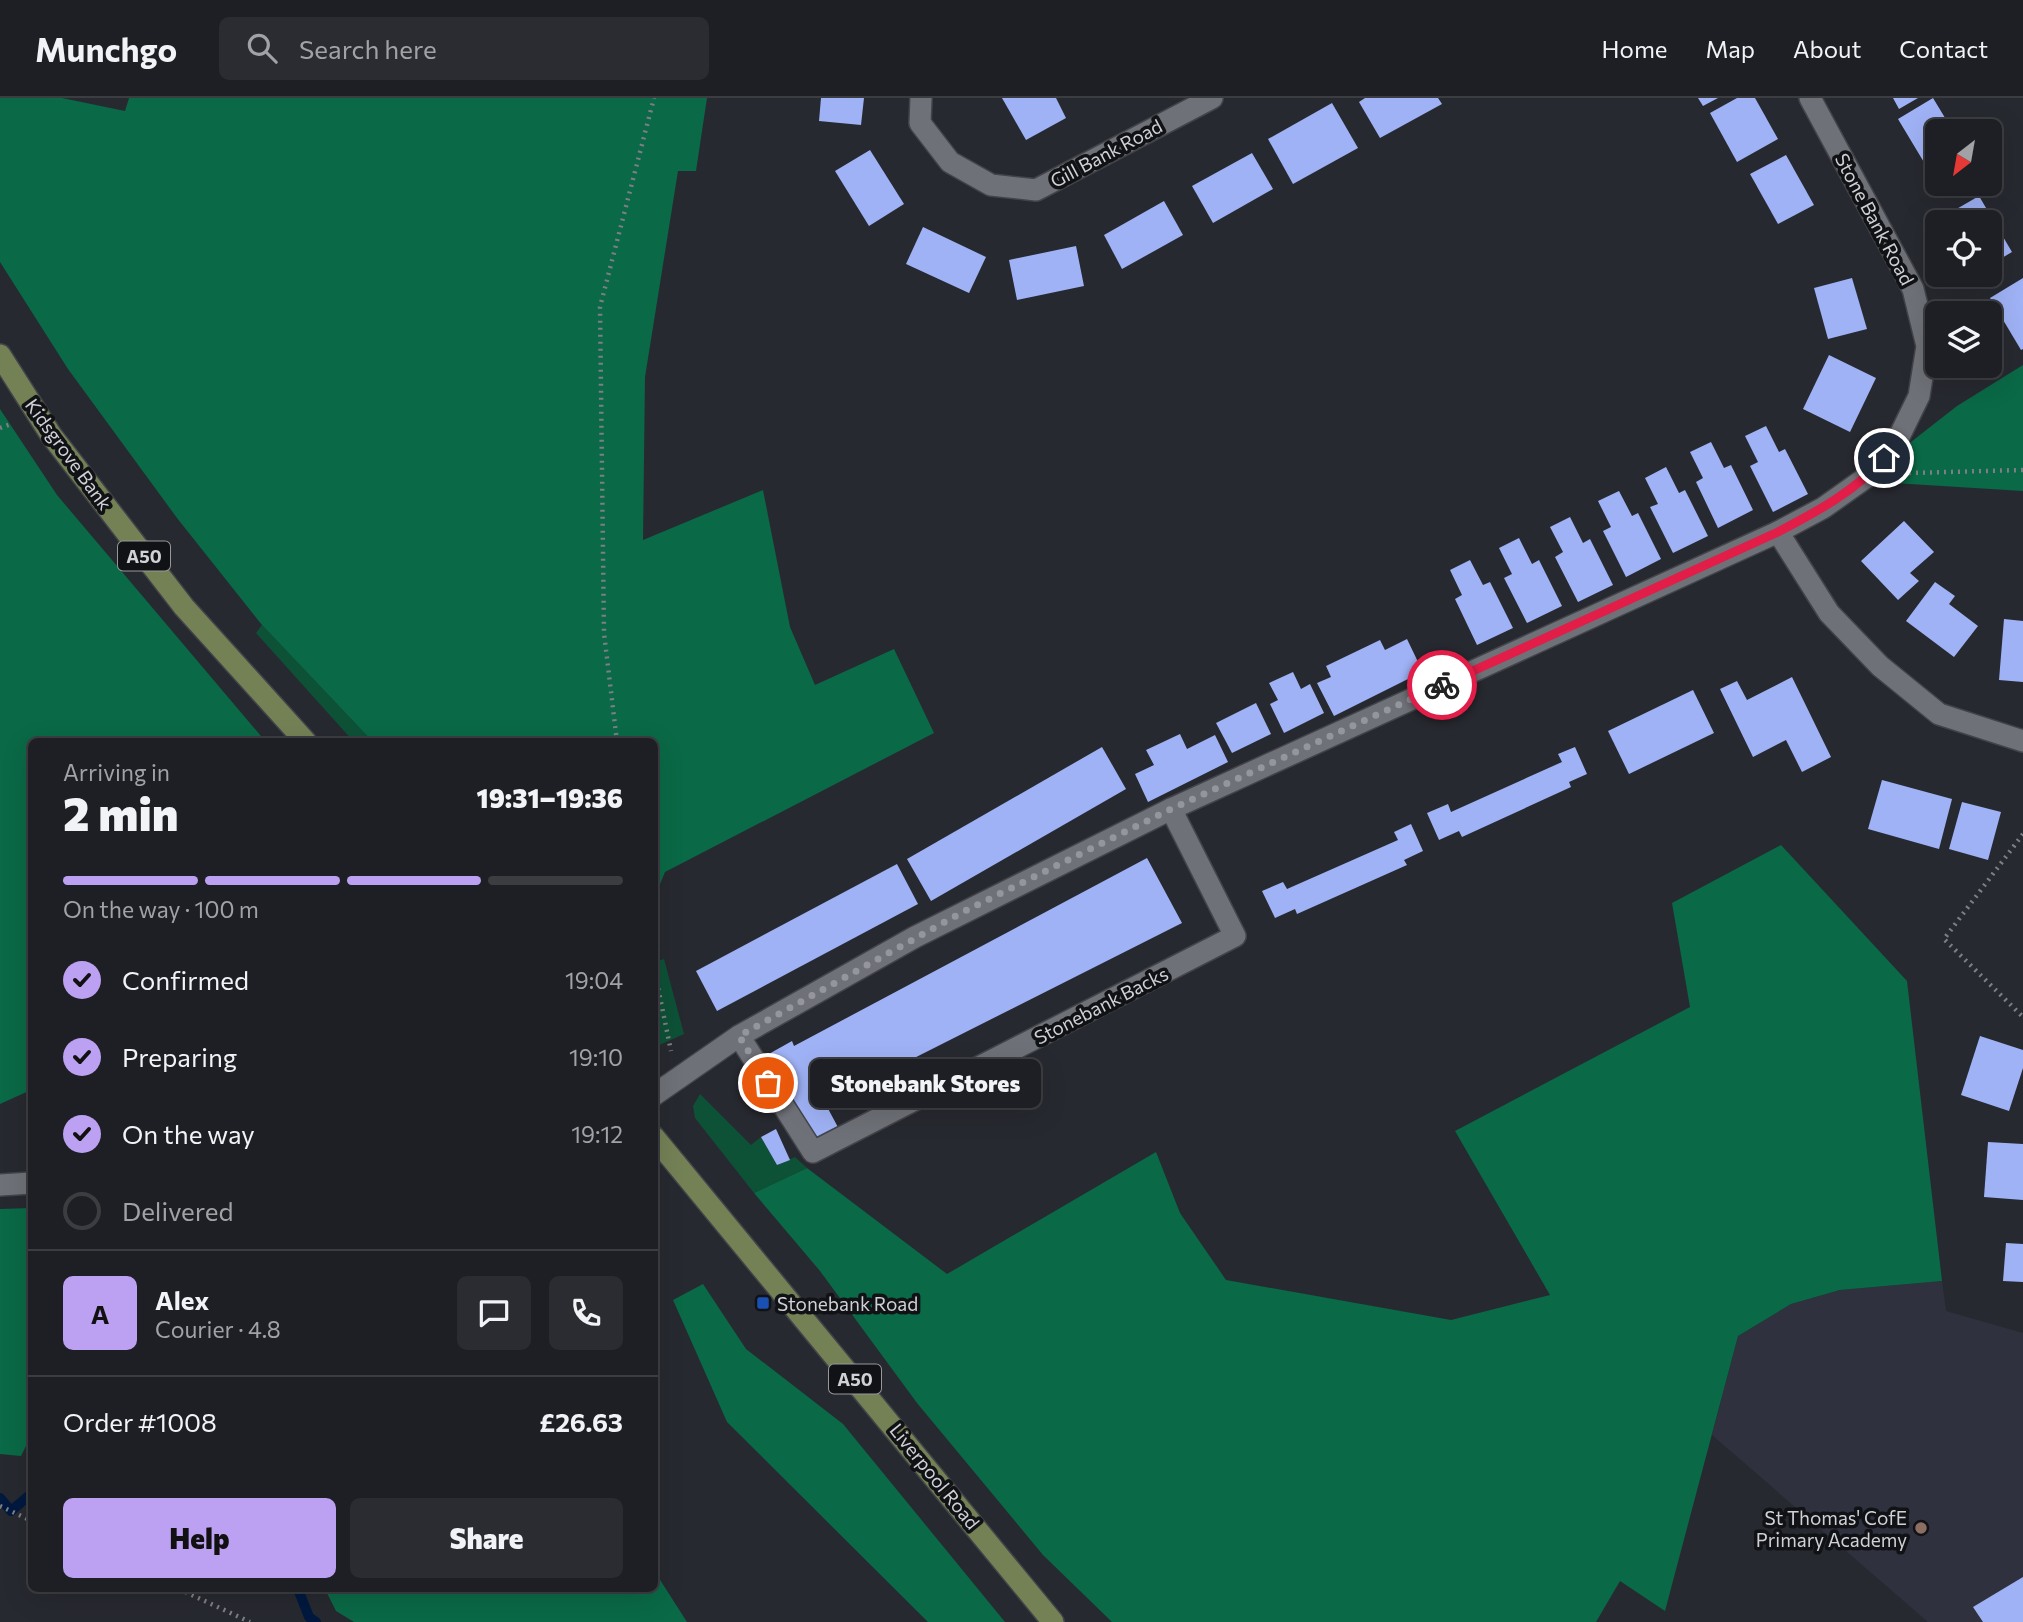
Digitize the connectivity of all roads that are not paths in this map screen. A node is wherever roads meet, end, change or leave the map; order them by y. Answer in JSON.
{"nodes":[{"id":1,"x":921,"y":98,"type":"edge"},
{"id":2,"x":1212,"y":98,"type":"edge"},
{"id":3,"x":1810,"y":98,"type":"edge"},
{"id":4,"x":0,"y":355,"type":"edge"},
{"id":5,"x":1778,"y":532,"type":"junction"},
{"id":6,"x":302,"y":738,"type":"edge"},
{"id":7,"x":2023,"y":741,"type":"edge"},
{"id":8,"x":1171,"y":809,"type":"junction"},
{"id":9,"x":739,"y":1036,"type":"junction"},
{"id":10,"x":658,"y":1092,"type":"edge"},
{"id":11,"x":658,"y":1142,"type":"edge"},
{"id":12,"x":28,"y":1183,"type":"edge"},
{"id":13,"x":0,"y":1185,"type":"edge"},
{"id":14,"x":1053,"y":1622,"type":"edge"}],
"edges":[{"from":1,"to":2,"type":"street","name":"Gill Bank Road"},
{"from":3,"to":5,"type":"street","name":"Stone Bank Road"},
{"from":4,"to":6,"type":"main road","name":"Kidsgrove Bank","number":"A50"},
{"from":5,"to":7,"type":"street"},
{"from":5,"to":8,"type":"street","name":"Stone Bank Road"},
{"from":8,"to":9,"type":"street","name":"Stone Bank Road"},
{"from":8,"to":9,"type":"street","name":"Stonebank Backs"},
{"from":9,"to":10,"type":"street","name":"Stone Bank Road"},
{"from":11,"to":14,"type":"main road","name":"Liverpool Road","number":"A50"},
{"from":12,"to":13,"type":"street"}]}
